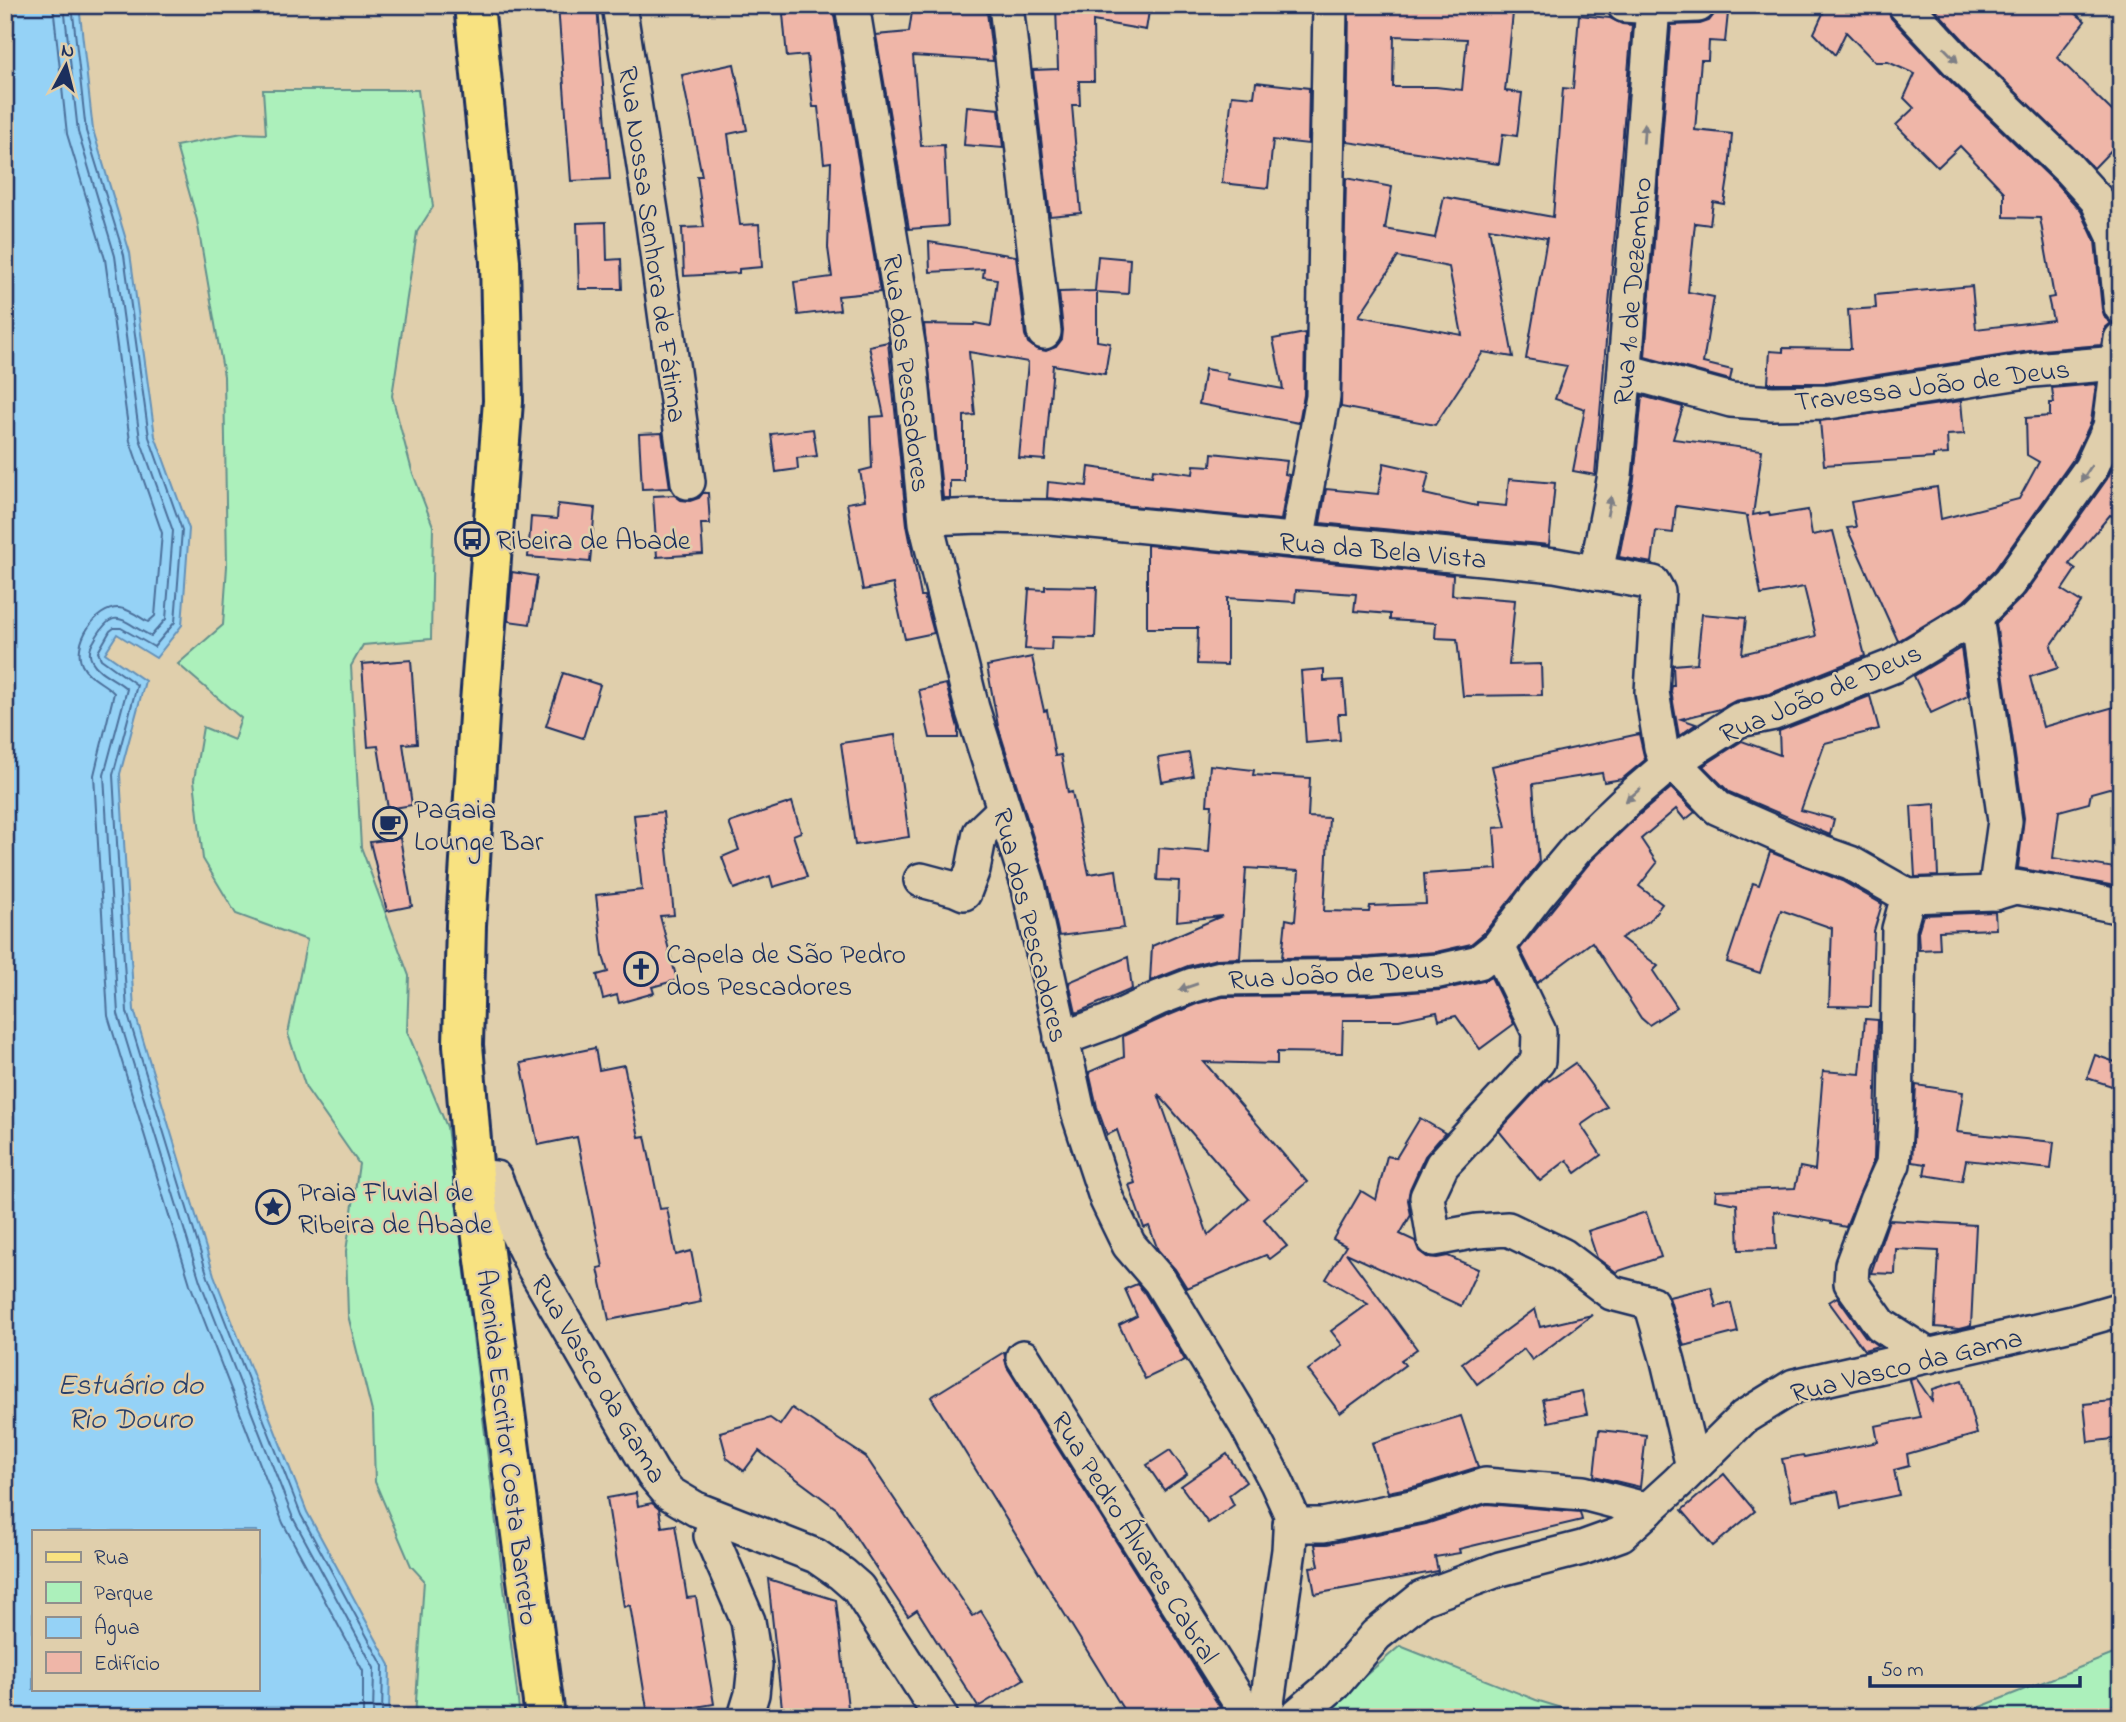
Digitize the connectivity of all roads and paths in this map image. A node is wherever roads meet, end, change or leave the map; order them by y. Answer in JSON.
{"nodes":[{"id":1,"x":474,"y":5,"type":"edge"},
{"id":2,"x":619,"y":5,"type":"edge"},
{"id":3,"x":852,"y":5,"type":"edge"},
{"id":4,"x":1006,"y":5,"type":"edge"},
{"id":5,"x":1330,"y":5,"type":"edge"},
{"id":6,"x":1698,"y":5,"type":"edge"},
{"id":7,"x":1905,"y":5,"type":"edge"},
{"id":8,"x":1638,"y":6,"type":"edge"},
{"id":9,"x":2117,"y":224,"type":"edge"},
{"id":10,"x":2121,"y":307,"type":"edge"},
{"id":11,"x":1044,"y":332,"type":"dead end"},
{"id":12,"x":2119,"y":351,"type":"edge"},
{"id":13,"x":1625,"y":371,"type":"junction"},
{"id":14,"x":688,"y":482,"type":"dead end"},
{"id":15,"x":926,"y":518,"type":"junction"},
{"id":16,"x":1297,"y":541,"type":"junction"},
{"id":17,"x":1596,"y":573,"type":"junction"},
{"id":18,"x":1976,"y":616,"type":"junction"},
{"id":19,"x":1670,"y":764,"type":"junction"},
{"id":20,"x":1004,"y":810,"type":"junction"},
{"id":21,"x":920,"y":880,"type":"dead end"},
{"id":22,"x":1995,"y":893,"type":"junction"},
{"id":23,"x":1908,"y":896,"type":"junction"},
{"id":24,"x":2121,"y":907,"type":"edge"},
{"id":25,"x":1498,"y":947,"type":"junction"},
{"id":26,"x":1061,"y":1039,"type":"junction"},
{"id":27,"x":474,"y":1176,"type":"junction"},
{"id":28,"x":2121,"y":1309,"type":"edge"},
{"id":29,"x":1929,"y":1356,"type":"junction"},
{"id":30,"x":1023,"y":1357,"type":"dead end"},
{"id":31,"x":1693,"y":1467,"type":"junction"},
{"id":32,"x":1647,"y":1510,"type":"junction"},
{"id":33,"x":715,"y":1517,"type":"junction"},
{"id":34,"x":1290,"y":1525,"type":"junction"},
{"id":35,"x":545,"y":1717,"type":"edge"},
{"id":36,"x":745,"y":1717,"type":"edge"},
{"id":37,"x":941,"y":1717,"type":"edge"},
{"id":38,"x":1250,"y":1717,"type":"edge"},
{"id":39,"x":1265,"y":1717,"type":"edge"},
{"id":40,"x":1295,"y":1717,"type":"edge"}],
"edges":[{"from":1,"to":27,"type":"main road","name":"Avenida Escritor Costa Barreto"},
{"from":2,"to":14,"type":"street","name":"Rua Nossa Senhora de Fátima"},
{"from":3,"to":15,"type":"street","name":"Rua dos Pescadores"},
{"from":4,"to":11,"type":"street"},
{"from":5,"to":16,"type":"street"},
{"from":6,"to":8,"type":"street"},
{"from":7,"to":9,"type":"street","one_way":true},
{"from":13,"to":8,"type":"street","name":"Rua 1º de Dezembro","one_way":true},
{"from":9,"to":10,"type":"street"},
{"from":12,"to":13,"type":"street","name":"Travessa João de Deus"},
{"from":12,"to":18,"type":"street","name":"Rua João de Deus","one_way":true},
{"from":17,"to":13,"type":"street","name":"Rua 1º de Dezembro","one_way":true},
{"from":15,"to":16,"type":"street","name":"Rua da Bela Vista"},
{"from":15,"to":20,"type":"street","name":"Rua dos Pescadores"},
{"from":16,"to":17,"type":"street","name":"Rua da Bela Vista"},
{"from":17,"to":19,"type":"street","name":"Rua da Bela Vista"},
{"from":18,"to":19,"type":"street","name":"Rua João de Deus"},
{"from":18,"to":22,"type":"street"},
{"from":19,"to":23,"type":"street"},
{"from":19,"to":25,"type":"street","name":"Rua João de Deus","one_way":true},
{"from":20,"to":21,"type":"street"},
{"from":20,"to":26,"type":"street","name":"Rua dos Pescadores"},
{"from":22,"to":23,"type":"street"},
{"from":22,"to":24,"type":"street"},
{"from":23,"to":29,"type":"street"},
{"from":25,"to":26,"type":"street","name":"Rua João de Deus","one_way":true},
{"from":25,"to":31,"type":"street"},
{"from":26,"to":34,"type":"street","name":"Rua dos Pescadores"},
{"from":27,"to":33,"type":"street","name":"Rua Vasco da Gama"},
{"from":27,"to":35,"type":"main road","name":"Avenida Escritor Costa Barreto"},
{"from":28,"to":29,"type":"street","name":"Rua Vasco da Gama"},
{"from":29,"to":31,"type":"street","name":"Rua Vasco da Gama"},
{"from":30,"to":38,"type":"street","name":"Rua Pedro Álvares Cabral"},
{"from":31,"to":32,"type":"street","name":"Rua Vasco da Gama"},
{"from":32,"to":34,"type":"street"},
{"from":32,"to":40,"type":"street","name":"Rua Vasco da Gama"},
{"from":33,"to":36,"type":"street"},
{"from":33,"to":37,"type":"street","name":"Rua Vasco da Gama"},
{"from":34,"to":39,"type":"street","name":"Rua dos Pescadores"}]}
